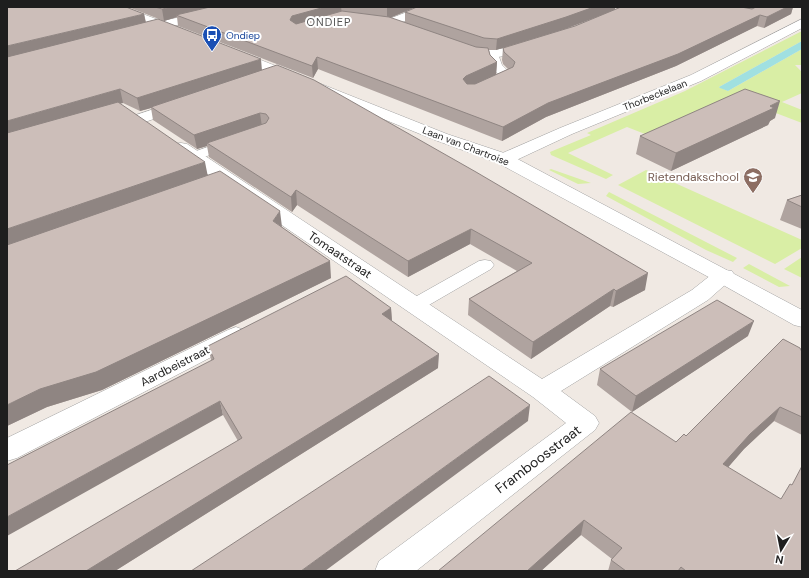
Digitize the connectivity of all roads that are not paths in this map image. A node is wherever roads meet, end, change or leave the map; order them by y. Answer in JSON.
{"nodes":[{"id":1,"x":114,"y":7,"type":"edge"},
{"id":2,"x":240,"y":7,"type":"edge"},
{"id":3,"x":430,"y":7,"type":"edge"},
{"id":4,"x":802,"y":23,"type":"edge"},
{"id":5,"x":161,"y":25,"type":"junction"},
{"id":6,"x":126,"y":34,"type":"edge"},
{"id":7,"x":425,"y":36,"type":"edge"},
{"id":8,"x":195,"y":38,"type":"edge"},
{"id":9,"x":540,"y":42,"type":"edge"},
{"id":10,"x":447,"y":44,"type":"edge"},
{"id":11,"x":222,"y":48,"type":"edge"},
{"id":12,"x":494,"y":56,"type":"junction"},
{"id":13,"x":278,"y":71,"type":"junction"},
{"id":14,"x":256,"y":78,"type":"edge"},
{"id":15,"x":482,"y":87,"type":"edge"},
{"id":16,"x":198,"y":99,"type":"edge"},
{"id":17,"x":248,"y":137,"type":"edge"},
{"id":18,"x":193,"y":156,"type":"junction"},
{"id":19,"x":504,"y":159,"type":"junction"},
{"id":20,"x":224,"y":178,"type":"junction"},
{"id":21,"x":202,"y":186,"type":"edge"},
{"id":22,"x":485,"y":265,"type":"dead end"},
{"id":23,"x":724,"y":276,"type":"junction"},
{"id":24,"x":415,"y":305,"type":"junction"},
{"id":25,"x":802,"y":320,"type":"edge"},
{"id":26,"x":259,"y":324,"type":"edge"},
{"id":27,"x":542,"y":391,"type":"junction"},
{"id":28,"x":7,"y":450,"type":"edge"},
{"id":29,"x":391,"y":571,"type":"edge"}],
"edges":[{"from":1,"to":5,"type":"street"},
{"from":2,"to":5,"type":"street"},
{"from":3,"to":7,"type":"street"},
{"from":4,"to":19,"type":"street","name":"Thorbeckelaan"},
{"from":5,"to":6,"type":"street"},
{"from":5,"to":8,"type":"street"},
{"from":9,"to":12,"type":"street"},
{"from":10,"to":12,"type":"street"},
{"from":11,"to":13,"type":"street","name":"Laan van Chartroise"},
{"from":12,"to":15,"type":"lane"},
{"from":13,"to":14,"type":"street"},
{"from":13,"to":19,"type":"street","name":"Laan van Chartroise"},
{"from":16,"to":18,"type":"street","name":"Tomaatstraat"},
{"from":17,"to":18,"type":"lane"},
{"from":18,"to":20,"type":"street","name":"Tomaatstraat"},
{"from":19,"to":23,"type":"street","name":"Laan van Chartroise"},
{"from":20,"to":21,"type":"street"},
{"from":20,"to":24,"type":"street","name":"Tomaatstraat"},
{"from":22,"to":24,"type":"lane"},
{"from":23,"to":25,"type":"street","name":"Laan van Chartroise"},
{"from":23,"to":27,"type":"street"},
{"from":24,"to":27,"type":"street","name":"Tomaatstraat"},
{"from":26,"to":28,"type":"street","name":"Aardbeistraat"},
{"from":27,"to":29,"type":"street","name":"Framboosstraat"}]}
